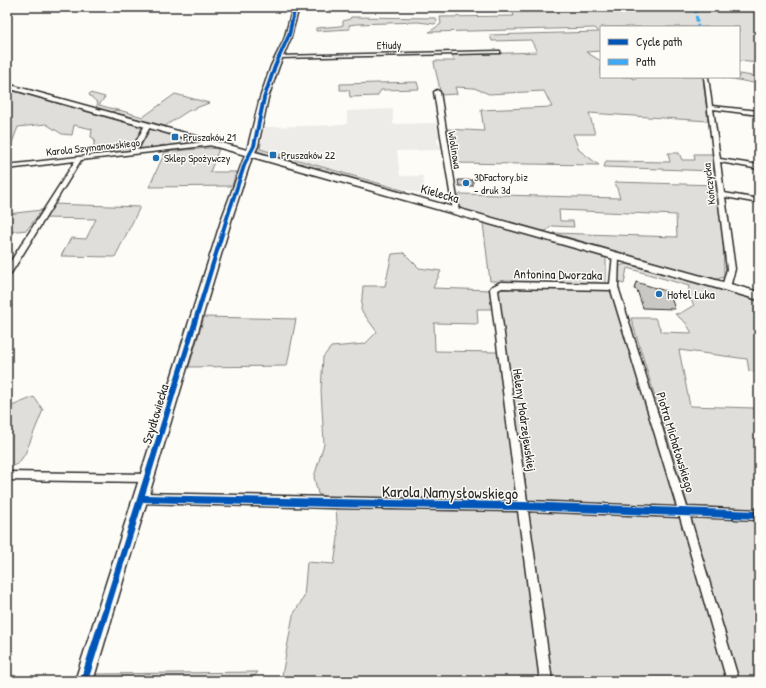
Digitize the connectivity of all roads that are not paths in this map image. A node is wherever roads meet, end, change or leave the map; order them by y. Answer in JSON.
{"nodes":[{"id":1,"x":295,"y":7,"type":"edge"},
{"id":2,"x":498,"y":52,"type":"dead end"},
{"id":3,"x":280,"y":56,"type":"junction"},
{"id":4,"x":706,"y":78,"type":"edge"},
{"id":5,"x":7,"y":86,"type":"edge"},
{"id":6,"x":437,"y":92,"type":"dead end"},
{"id":7,"x":710,"y":107,"type":"junction"},
{"id":8,"x":759,"y":113,"type":"edge"},
{"id":9,"x":148,"y":125,"type":"junction"},
{"id":10,"x":191,"y":137,"type":"junction"},
{"id":11,"x":213,"y":143,"type":"junction"},
{"id":12,"x":180,"y":148,"type":"junction"},
{"id":13,"x":133,"y":153,"type":"junction"},
{"id":14,"x":249,"y":153,"type":"junction"},
{"id":15,"x":79,"y":159,"type":"junction"},
{"id":16,"x":716,"y":160,"type":"junction"},
{"id":17,"x":7,"y":167,"type":"edge"},
{"id":18,"x":759,"y":167,"type":"edge"},
{"id":19,"x":720,"y":194,"type":"junction"},
{"id":20,"x":759,"y":201,"type":"edge"},
{"id":21,"x":456,"y":211,"type":"junction"},
{"id":22,"x":615,"y":256,"type":"junction"},
{"id":23,"x":7,"y":273,"type":"edge"},
{"id":24,"x":501,"y":285,"type":"joint"},
{"id":25,"x":614,"y":287,"type":"junction"},
{"id":26,"x":726,"y":287,"type":"junction"},
{"id":27,"x":759,"y":296,"type":"edge"},
{"id":28,"x":7,"y":476,"type":"edge"},
{"id":29,"x":147,"y":478,"type":"junction"},
{"id":30,"x":141,"y":498,"type":"junction"},
{"id":31,"x":523,"y":506,"type":"junction"},
{"id":32,"x":684,"y":513,"type":"junction"},
{"id":33,"x":759,"y":515,"type":"edge"},
{"id":34,"x":84,"y":681,"type":"edge"},
{"id":35,"x":546,"y":681,"type":"edge"},
{"id":36,"x":733,"y":681,"type":"edge"}],
"edges":[{"from":1,"to":3,"type":"street","name":"Szydłowiecka"},
{"from":2,"to":3,"type":"street","name":"Etiudy"},
{"from":3,"to":14,"type":"street","name":"Szydłowiecka"},
{"from":4,"to":7,"type":"street","name":"Kończycka"},
{"from":5,"to":9,"type":"street","name":"Kielecka"},
{"from":6,"to":21,"type":"street","name":"Wiolinowa"},
{"from":7,"to":8,"type":"street"},
{"from":7,"to":16,"type":"street","name":"Kończycka"},
{"from":9,"to":10,"type":"street","name":"Kielecka"},
{"from":9,"to":13,"type":"street"},
{"from":10,"to":11,"type":"street","name":"Kielecka"},
{"from":10,"to":12,"type":"street"},
{"from":11,"to":12,"type":"street","name":"Karola Szymanowskiego"},
{"from":11,"to":14,"type":"street","name":"Kielecka"},
{"from":12,"to":13,"type":"street","name":"Karola Szymanowskiego"},
{"from":13,"to":15,"type":"street","name":"Karola Szymanowskiego"},
{"from":14,"to":21,"type":"street","name":"Kielecka"},
{"from":14,"to":29,"type":"street","name":"Szydłowiecka"},
{"from":15,"to":17,"type":"street","name":"Karola Szymanowskiego"},
{"from":15,"to":23,"type":"street"},
{"from":16,"to":18,"type":"street"},
{"from":16,"to":19,"type":"street","name":"Kończycka"},
{"from":19,"to":20,"type":"street"},
{"from":19,"to":26,"type":"street","name":"Kończycka"},
{"from":21,"to":22,"type":"street","name":"Kielecka"},
{"from":22,"to":25,"type":"street","name":"Piotra Michałowskiego"},
{"from":22,"to":26,"type":"street","name":"Kielecka"},
{"from":24,"to":25,"type":"street","name":"Antonina Dworzaka"},
{"from":24,"to":31,"type":"street","name":"Heleny Modrzejewskiej"},
{"from":25,"to":32,"type":"street","name":"Piotra Michałowskiego"},
{"from":26,"to":27,"type":"street","name":"Kielecka"},
{"from":28,"to":29,"type":"street"},
{"from":29,"to":30,"type":"street","name":"Szydłowiecka"},
{"from":30,"to":31,"type":"street","name":"Karola Namysłowskiego"},
{"from":30,"to":34,"type":"street","name":"Szydłowiecka"},
{"from":31,"to":32,"type":"street","name":"Karola Namysłowskiego"},
{"from":31,"to":35,"type":"street","name":"Heleny Modrzejewskiej"},
{"from":32,"to":33,"type":"street","name":"Karola Namysłowskiego"},
{"from":32,"to":36,"type":"street","name":"Piotra Michałowskiego"}]}
